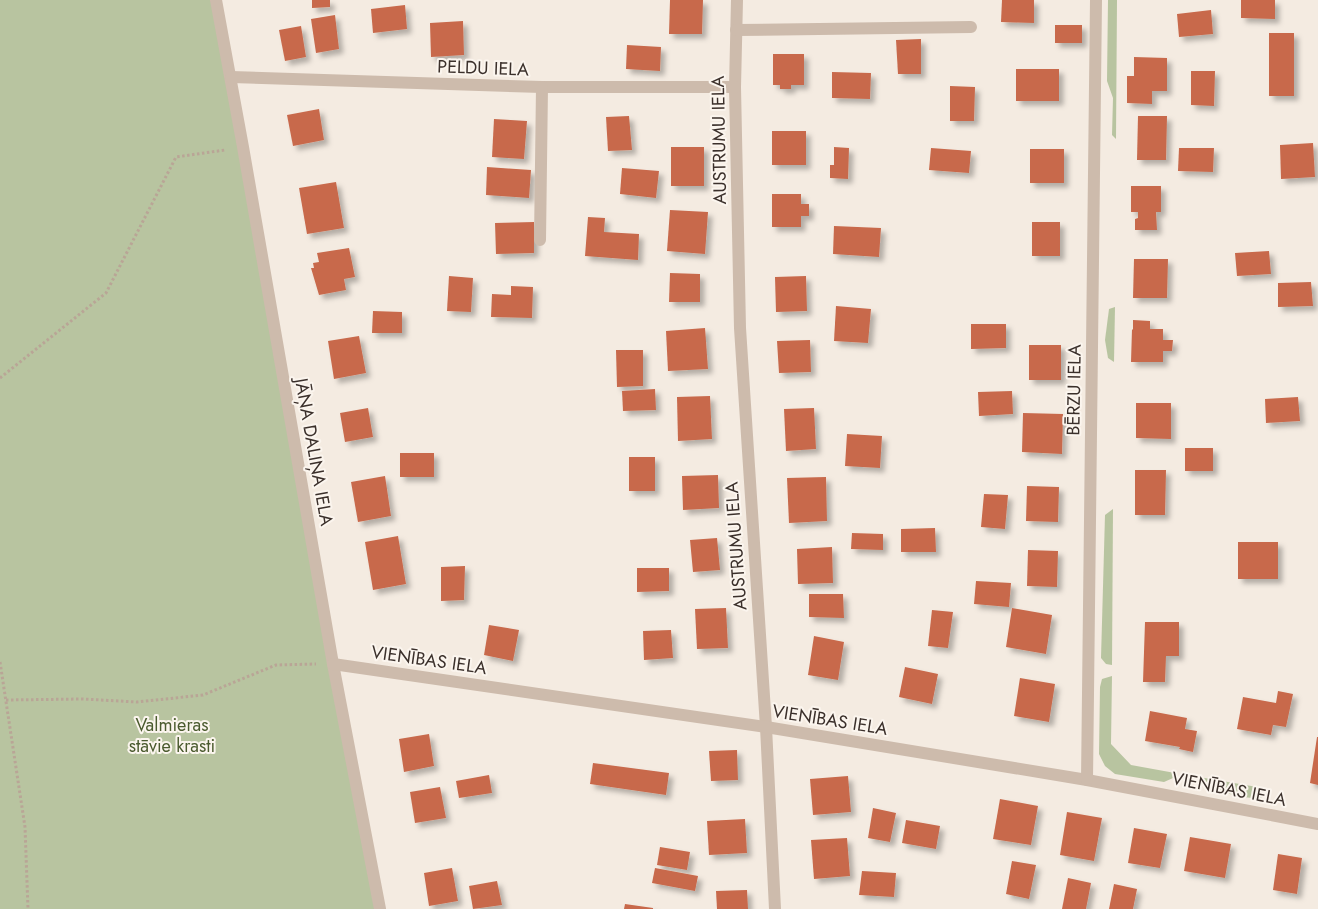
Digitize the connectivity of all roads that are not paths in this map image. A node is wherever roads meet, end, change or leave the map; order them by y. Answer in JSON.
{"nodes":[{"id":1,"x":216,"y":0,"type":"edge"},
{"id":2,"x":737,"y":0,"type":"edge"},
{"id":3,"x":1096,"y":0,"type":"edge"},
{"id":4,"x":971,"y":27,"type":"dead end"},
{"id":5,"x":736,"y":30,"type":"junction"},
{"id":6,"x":231,"y":77,"type":"junction"},
{"id":7,"x":542,"y":87,"type":"junction"},
{"id":8,"x":735,"y":87,"type":"junction"},
{"id":9,"x":540,"y":240,"type":"dead end"},
{"id":10,"x":333,"y":664,"type":"junction"},
{"id":11,"x":766,"y":727,"type":"junction"},
{"id":12,"x":1087,"y":780,"type":"junction"},
{"id":13,"x":1317,"y":822,"type":"edge"},
{"id":14,"x":380,"y":909,"type":"edge"},
{"id":15,"x":775,"y":909,"type":"edge"}],
"edges":[{"from":1,"to":6,"type":"street","name":"JĀŅA DALIŅA IELA"},
{"from":2,"to":5,"type":"street","name":"AUSTRUMU IELA"},
{"from":3,"to":12,"type":"street","name":"BĒRZU IELA"},
{"from":4,"to":5,"type":"street"},
{"from":5,"to":8,"type":"street","name":"AUSTRUMU IELA"},
{"from":6,"to":7,"type":"street","name":"PELDU IELA"},
{"from":6,"to":10,"type":"street","name":"JĀŅA DALIŅA IELA"},
{"from":7,"to":8,"type":"street","name":"PELDU IELA"},
{"from":7,"to":9,"type":"street"},
{"from":8,"to":11,"type":"street","name":"AUSTRUMU IELA"},
{"from":10,"to":11,"type":"street","name":"VIENĪBAS IELA"},
{"from":10,"to":14,"type":"street","name":"JĀŅA DALIŅA IELA"},
{"from":11,"to":12,"type":"street","name":"VIENĪBAS IELA"},
{"from":11,"to":15,"type":"street","name":"AUSTRUMU IELA"},
{"from":12,"to":13,"type":"street","name":"VIENĪBAS IELA"}]}
